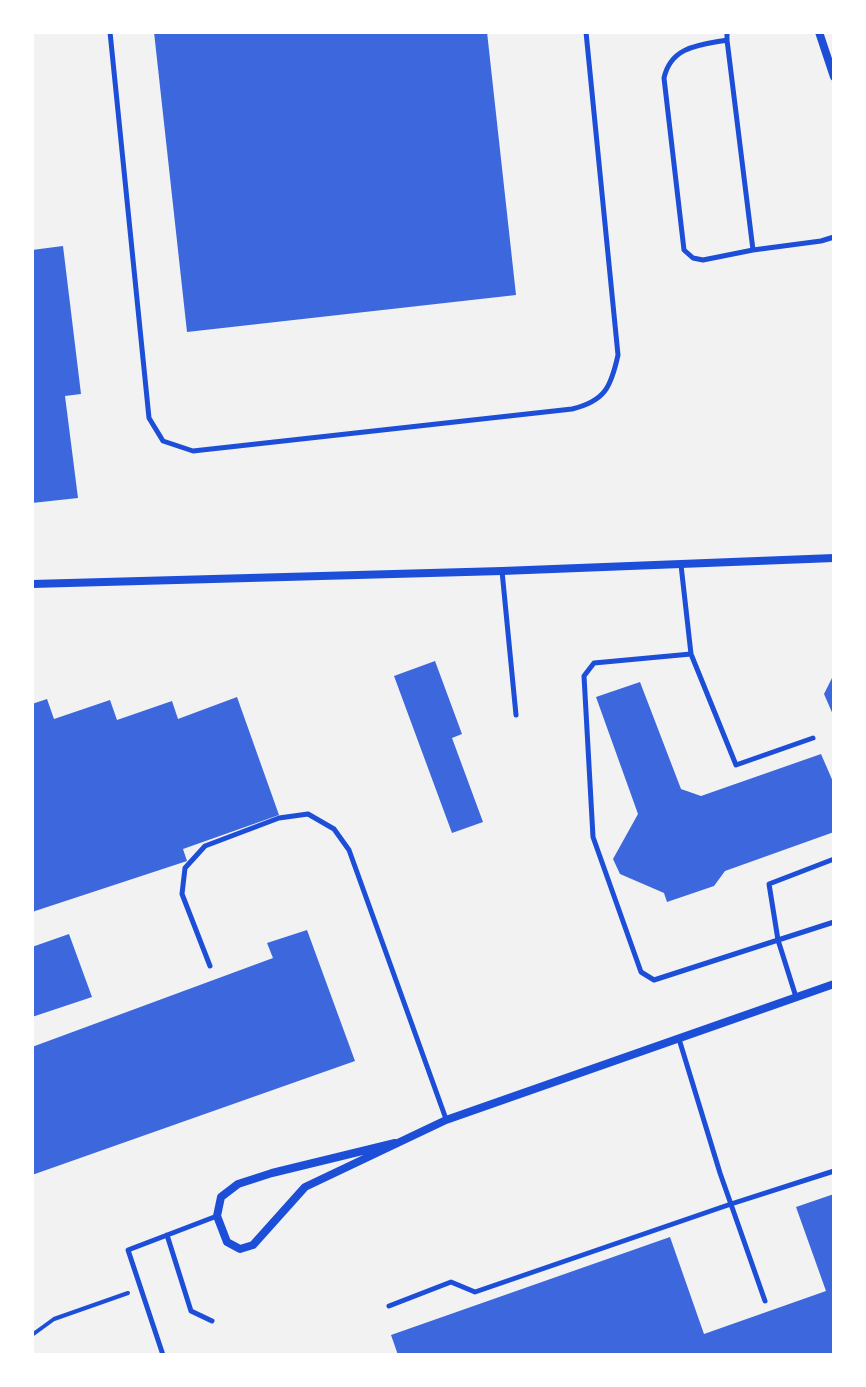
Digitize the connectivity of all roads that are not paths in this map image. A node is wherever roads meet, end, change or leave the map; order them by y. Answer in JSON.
{"nodes":[{"id":1,"x":110,"y":32,"type":"edge"},
{"id":2,"x":586,"y":32,"type":"edge"},
{"id":3,"x":727,"y":32,"type":"edge"},
{"id":4,"x":819,"y":32,"type":"edge"},
{"id":5,"x":727,"y":40,"type":"junction"},
{"id":6,"x":834,"y":77,"type":"edge"},
{"id":7,"x":834,"y":237,"type":"edge"},
{"id":8,"x":753,"y":250,"type":"junction"},
{"id":9,"x":834,"y":558,"type":"edge"},
{"id":10,"x":681,"y":565,"type":"junction"},
{"id":11,"x":502,"y":571,"type":"junction"},
{"id":12,"x":32,"y":584,"type":"edge"},
{"id":13,"x":691,"y":654,"type":"junction"},
{"id":14,"x":516,"y":715,"type":"dead end"},
{"id":15,"x":813,"y":738,"type":"dead end"},
{"id":16,"x":834,"y":859,"type":"edge"},
{"id":17,"x":834,"y":922,"type":"edge"},
{"id":18,"x":778,"y":940,"type":"junction"},
{"id":19,"x":210,"y":966,"type":"dead end"},
{"id":20,"x":834,"y":984,"type":"edge"},
{"id":21,"x":796,"y":997,"type":"junction"},
{"id":22,"x":679,"y":1038,"type":"junction"},
{"id":23,"x":446,"y":1120,"type":"junction"},
{"id":24,"x":395,"y":1143,"type":"junction"},
{"id":25,"x":834,"y":1171,"type":"edge"},
{"id":26,"x":731,"y":1204,"type":"junction"},
{"id":27,"x":217,"y":1216,"type":"junction"},
{"id":28,"x":167,"y":1235,"type":"junction"},
{"id":29,"x":765,"y":1301,"type":"dead end"},
{"id":30,"x":389,"y":1306,"type":"dead end"},
{"id":31,"x":212,"y":1321,"type":"dead end"},
{"id":32,"x":163,"y":1355,"type":"edge"}],
"edges":[{"from":1,"to":2,"type":"lane"},
{"from":3,"to":5,"type":"lane"},
{"from":4,"to":6,"type":"street"},
{"from":5,"to":8,"type":"lane"},
{"from":5,"to":8,"type":"lane"},
{"from":7,"to":8,"type":"lane"},
{"from":9,"to":10,"type":"street"},
{"from":10,"to":11,"type":"street"},
{"from":10,"to":13,"type":"lane"},
{"from":11,"to":12,"type":"street"},
{"from":11,"to":14,"type":"lane"},
{"from":13,"to":15,"type":"lane"},
{"from":13,"to":18,"type":"lane"},
{"from":16,"to":18,"type":"lane"},
{"from":17,"to":18,"type":"lane"},
{"from":18,"to":21,"type":"lane"},
{"from":19,"to":23,"type":"lane"},
{"from":20,"to":21,"type":"street"},
{"from":21,"to":22,"type":"street"},
{"from":22,"to":23,"type":"street"},
{"from":22,"to":26,"type":"lane"},
{"from":23,"to":24,"type":"street"},
{"from":24,"to":27,"type":"street"},
{"from":24,"to":27,"type":"street"},
{"from":25,"to":26,"type":"lane"},
{"from":26,"to":29,"type":"lane"},
{"from":26,"to":30,"type":"lane"},
{"from":27,"to":28,"type":"lane"},
{"from":28,"to":31,"type":"lane"},
{"from":28,"to":32,"type":"lane"}]}
